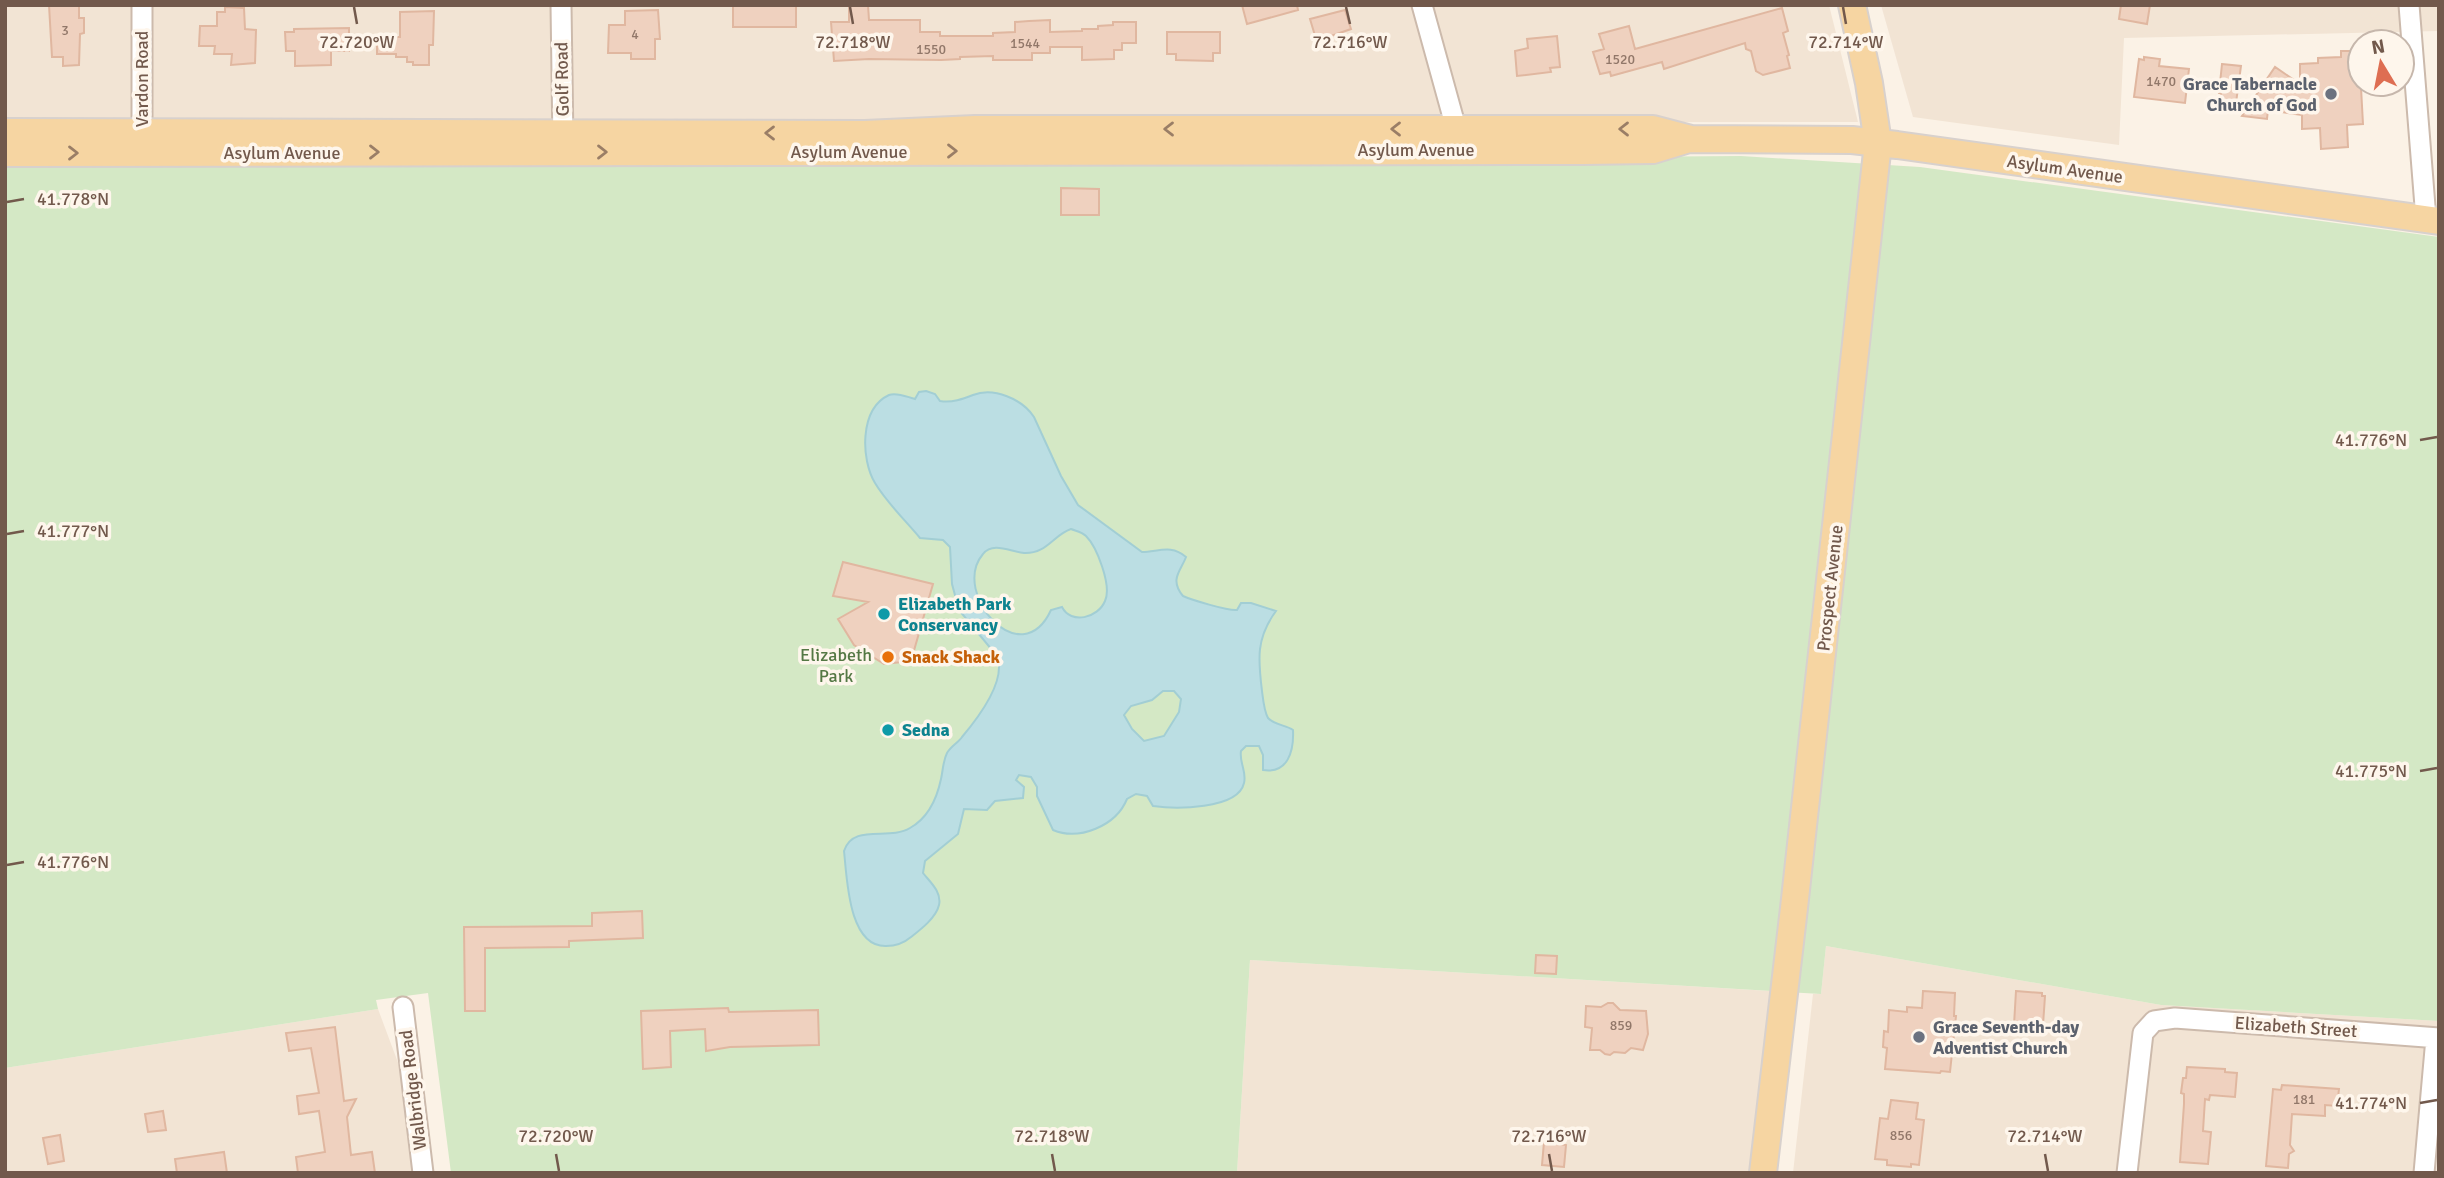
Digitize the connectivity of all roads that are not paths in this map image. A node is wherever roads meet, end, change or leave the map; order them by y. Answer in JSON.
{"nodes":[{"id":1,"x":142,"y":5,"type":"edge"},
{"id":2,"x":561,"y":5,"type":"edge"},
{"id":3,"x":1422,"y":5,"type":"edge"},
{"id":4,"x":1852,"y":5,"type":"edge"},
{"id":5,"x":2409,"y":5,"type":"edge"},
{"id":6,"x":5,"y":132,"type":"edge"},
{"id":7,"x":1459,"y":139,"type":"junction"},
{"id":8,"x":563,"y":142,"type":"junction"},
{"id":9,"x":142,"y":143,"type":"junction"},
{"id":10,"x":1878,"y":143,"type":"junction"},
{"id":11,"x":5,"y":153,"type":"edge"},
{"id":12,"x":2432,"y":220,"type":"edge"},
{"id":13,"x":403,"y":1007,"type":"dead end"},
{"id":14,"x":2437,"y":1038,"type":"edge"},
{"id":15,"x":423,"y":1173,"type":"edge"},
{"id":16,"x":1763,"y":1173,"type":"edge"},
{"id":17,"x":2127,"y":1173,"type":"edge"},
{"id":18,"x":2424,"y":1173,"type":"edge"}],
"edges":[{"from":1,"to":9,"type":"street","name":"Vardon Road"},
{"from":2,"to":8,"type":"street","name":"Golf Road"},
{"from":3,"to":7,"type":"street"},
{"from":4,"to":10,"type":"main road","name":"Prospect Avenue"},
{"from":5,"to":12,"type":"street"},
{"from":6,"to":9,"type":"main road","name":"Asylum Avenue"},
{"from":7,"to":8,"type":"main road","name":"Asylum Avenue"},
{"from":7,"to":10,"type":"main road","name":"Asylum Avenue"},
{"from":8,"to":9,"type":"main road","name":"Asylum Avenue"},
{"from":11,"to":9,"type":"main road","name":"Asylum Avenue","one_way":true},
{"from":10,"to":12,"type":"main road","name":"Asylum Avenue"},
{"from":10,"to":16,"type":"main road","name":"Prospect Avenue"},
{"from":13,"to":15,"type":"street","name":"Walbridge Road"},
{"from":14,"to":17,"type":"street","name":"Elizabeth Street"},
{"from":14,"to":18,"type":"street"}]}
